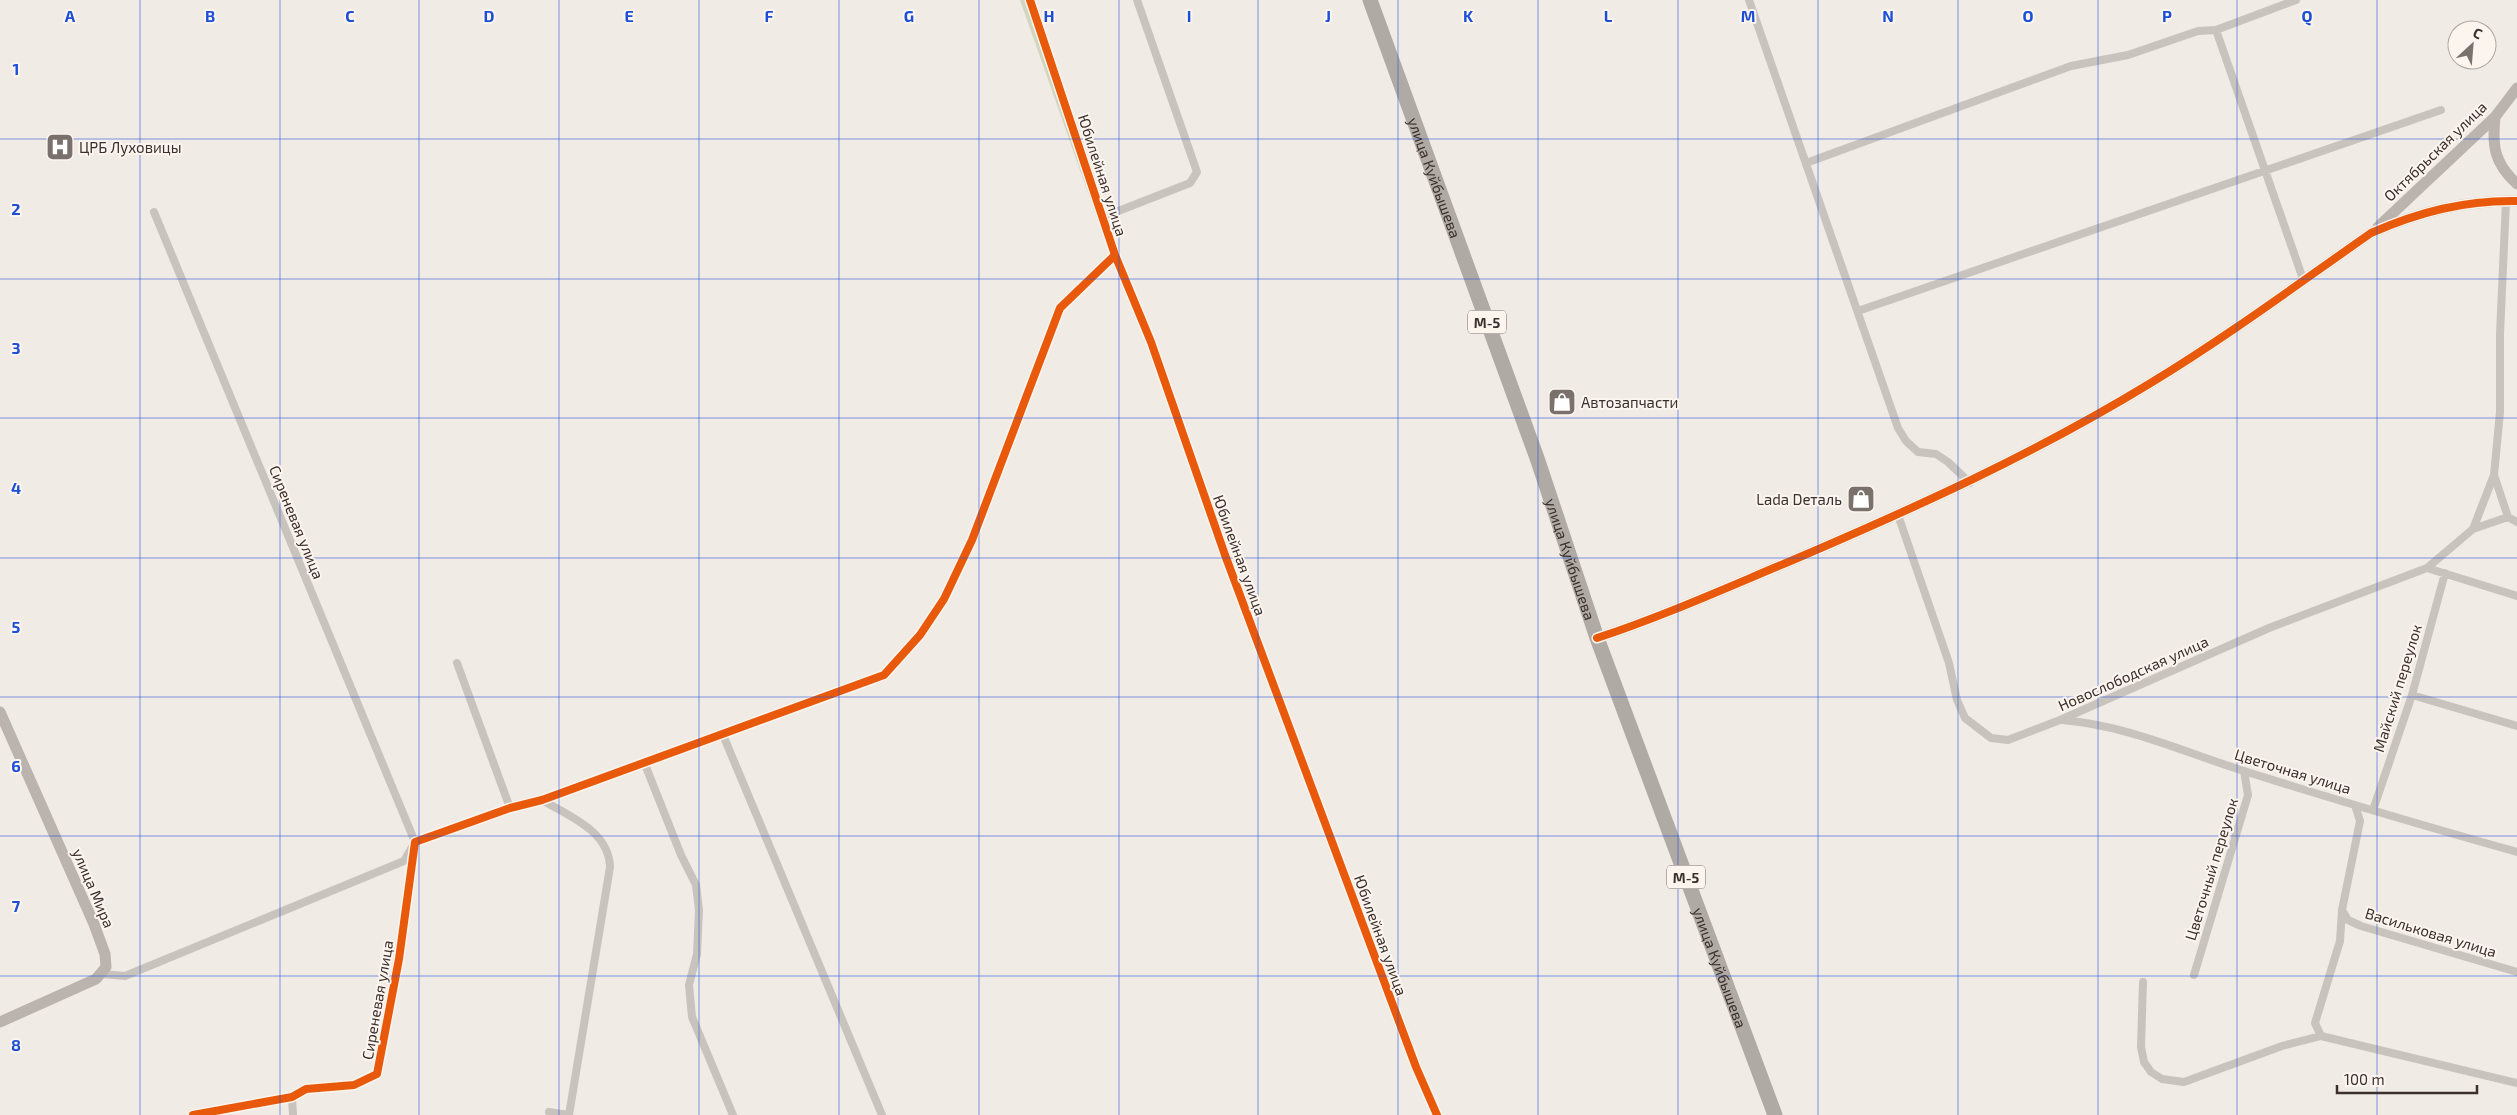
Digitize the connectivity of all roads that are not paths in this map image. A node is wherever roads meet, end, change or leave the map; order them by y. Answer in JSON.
{"nodes":[{"id":1,"x":1030,"y":0,"type":"edge"},
{"id":2,"x":1137,"y":0,"type":"edge"},
{"id":3,"x":1370,"y":0,"type":"edge"},
{"id":4,"x":1749,"y":0,"type":"edge"},
{"id":5,"x":2296,"y":0,"type":"edge"},
{"id":6,"x":2216,"y":30,"type":"junction"},
{"id":7,"x":2517,"y":88,"type":"edge"},
{"id":8,"x":2441,"y":110,"type":"dead end"},
{"id":9,"x":2495,"y":117,"type":"junction"},
{"id":10,"x":1806,"y":163,"type":"junction"},
{"id":11,"x":2265,"y":171,"type":"junction"},
{"id":12,"x":2517,"y":184,"type":"edge"},
{"id":13,"x":2512,"y":201,"type":"edge"},
{"id":14,"x":154,"y":212,"type":"dead end"},
{"id":15,"x":1103,"y":217,"type":"junction"},
{"id":16,"x":2371,"y":233,"type":"junction"},
{"id":17,"x":1115,"y":255,"type":"junction"},
{"id":18,"x":2304,"y":279,"type":"junction"},
{"id":19,"x":1858,"y":311,"type":"junction"},
{"id":20,"x":2494,"y":475,"type":"junction"},
{"id":21,"x":1970,"y":483,"type":"junction"},
{"id":22,"x":1898,"y":515,"type":"junction"},
{"id":23,"x":2508,"y":516,"type":"junction"},
{"id":24,"x":2517,"y":522,"type":"edge"},
{"id":25,"x":2473,"y":528,"type":"junction"},
{"id":26,"x":2427,"y":568,"type":"junction"},
{"id":27,"x":2445,"y":573,"type":"junction"},
{"id":28,"x":2517,"y":596,"type":"edge"},
{"id":29,"x":1597,"y":638,"type":"junction"},
{"id":30,"x":457,"y":663,"type":"dead end"},
{"id":31,"x":2412,"y":695,"type":"junction"},
{"id":32,"x":0,"y":712,"type":"edge"},
{"id":33,"x":2060,"y":720,"type":"junction"},
{"id":34,"x":2517,"y":726,"type":"edge"},
{"id":35,"x":723,"y":734,"type":"junction"},
{"id":36,"x":644,"y":762,"type":"junction"},
{"id":37,"x":2244,"y":771,"type":"junction"},
{"id":38,"x":542,"y":800,"type":"junction"},
{"id":39,"x":2355,"y":804,"type":"junction"},
{"id":40,"x":510,"y":808,"type":"junction"},
{"id":41,"x":2373,"y":810,"type":"junction"},
{"id":42,"x":414,"y":842,"type":"junction"},
{"id":43,"x":2517,"y":852,"type":"edge"},
{"id":44,"x":2342,"y":910,"type":"junction"},
{"id":45,"x":2517,"y":972,"type":"edge"},
{"id":46,"x":102,"y":974,"type":"junction"},
{"id":47,"x":2194,"y":975,"type":"dead end"},
{"id":48,"x":2143,"y":982,"type":"dead end"},
{"id":49,"x":0,"y":1022,"type":"edge"},
{"id":50,"x":2320,"y":1036,"type":"junction"},
{"id":51,"x":2517,"y":1083,"type":"edge"},
{"id":52,"x":292,"y":1097,"type":"junction"},
{"id":53,"x":549,"y":1112,"type":"dead end"},
{"id":54,"x":193,"y":1115,"type":"edge"},
{"id":55,"x":293,"y":1115,"type":"edge"},
{"id":56,"x":569,"y":1115,"type":"edge"},
{"id":57,"x":733,"y":1115,"type":"edge"},
{"id":58,"x":882,"y":1115,"type":"edge"},
{"id":59,"x":1437,"y":1115,"type":"edge"},
{"id":60,"x":1776,"y":1115,"type":"edge"}],
"edges":[{"from":1,"to":15,"type":"street","name":"Юбилейная улица"},
{"from":2,"to":15,"type":"street"},
{"from":3,"to":29,"type":"highway","name":"улица Куйбышева","number":"М-5"},
{"from":4,"to":10,"type":"street"},
{"from":5,"to":6,"type":"street"},
{"from":6,"to":10,"type":"street"},
{"from":6,"to":11,"type":"street"},
{"from":7,"to":9,"type":"street","name":"Октябрьская улица"},
{"from":8,"to":11,"type":"street"},
{"from":9,"to":12,"type":"street"},
{"from":9,"to":16,"type":"street","name":"Октябрьская улица"},
{"from":10,"to":19,"type":"street"},
{"from":11,"to":18,"type":"street"},
{"from":11,"to":19,"type":"street"},
{"from":13,"to":16,"type":"street"},
{"from":13,"to":20,"type":"street"},
{"from":14,"to":42,"type":"street","name":"Сиреневая улица"},
{"from":15,"to":17,"type":"street","name":"Юбилейная улица"},
{"from":16,"to":18,"type":"street"},
{"from":17,"to":35,"type":"street"},
{"from":17,"to":59,"type":"street","name":"Юбилейная улица"},
{"from":18,"to":21,"type":"street"},
{"from":19,"to":21,"type":"street"},
{"from":20,"to":23,"type":"street"},
{"from":20,"to":25,"type":"street"},
{"from":21,"to":22,"type":"street"},
{"from":22,"to":29,"type":"street"},
{"from":22,"to":33,"type":"street","name":"Новослободская улица"},
{"from":23,"to":24,"type":"street"},
{"from":23,"to":25,"type":"street"},
{"from":25,"to":26,"type":"street"},
{"from":26,"to":27,"type":"street"},
{"from":26,"to":33,"type":"street","name":"Новослободская улица"},
{"from":27,"to":28,"type":"street"},
{"from":27,"to":31,"type":"street","name":"Майский переулок"},
{"from":29,"to":60,"type":"highway","name":"улица Куйбышева","number":"М-5"},
{"from":30,"to":40,"type":"street"},
{"from":31,"to":34,"type":"street"},
{"from":31,"to":41,"type":"street","name":"Майский переулок"},
{"from":32,"to":46,"type":"street","name":"улица Мира"},
{"from":33,"to":37,"type":"street","name":"Цветочная улица"},
{"from":35,"to":36,"type":"street"},
{"from":35,"to":58,"type":"street"},
{"from":36,"to":38,"type":"street"},
{"from":36,"to":57,"type":"street"},
{"from":37,"to":39,"type":"street","name":"Цветочная улица"},
{"from":37,"to":47,"type":"street","name":"Цветочный переулок"},
{"from":38,"to":40,"type":"street"},
{"from":38,"to":56,"type":"street"},
{"from":39,"to":41,"type":"street","name":"Цветочная улица"},
{"from":39,"to":44,"type":"street"},
{"from":40,"to":42,"type":"street"},
{"from":41,"to":43,"type":"street","name":"Цветочная улица"},
{"from":42,"to":46,"type":"street"},
{"from":42,"to":52,"type":"street","name":"Сиреневая улица"},
{"from":44,"to":45,"type":"street","name":"Васильковая улица"},
{"from":44,"to":50,"type":"street"},
{"from":46,"to":49,"type":"street"},
{"from":48,"to":50,"type":"street"},
{"from":50,"to":51,"type":"street"},
{"from":52,"to":54,"type":"street"},
{"from":52,"to":55,"type":"street"},
{"from":53,"to":56,"type":"street"}]}
